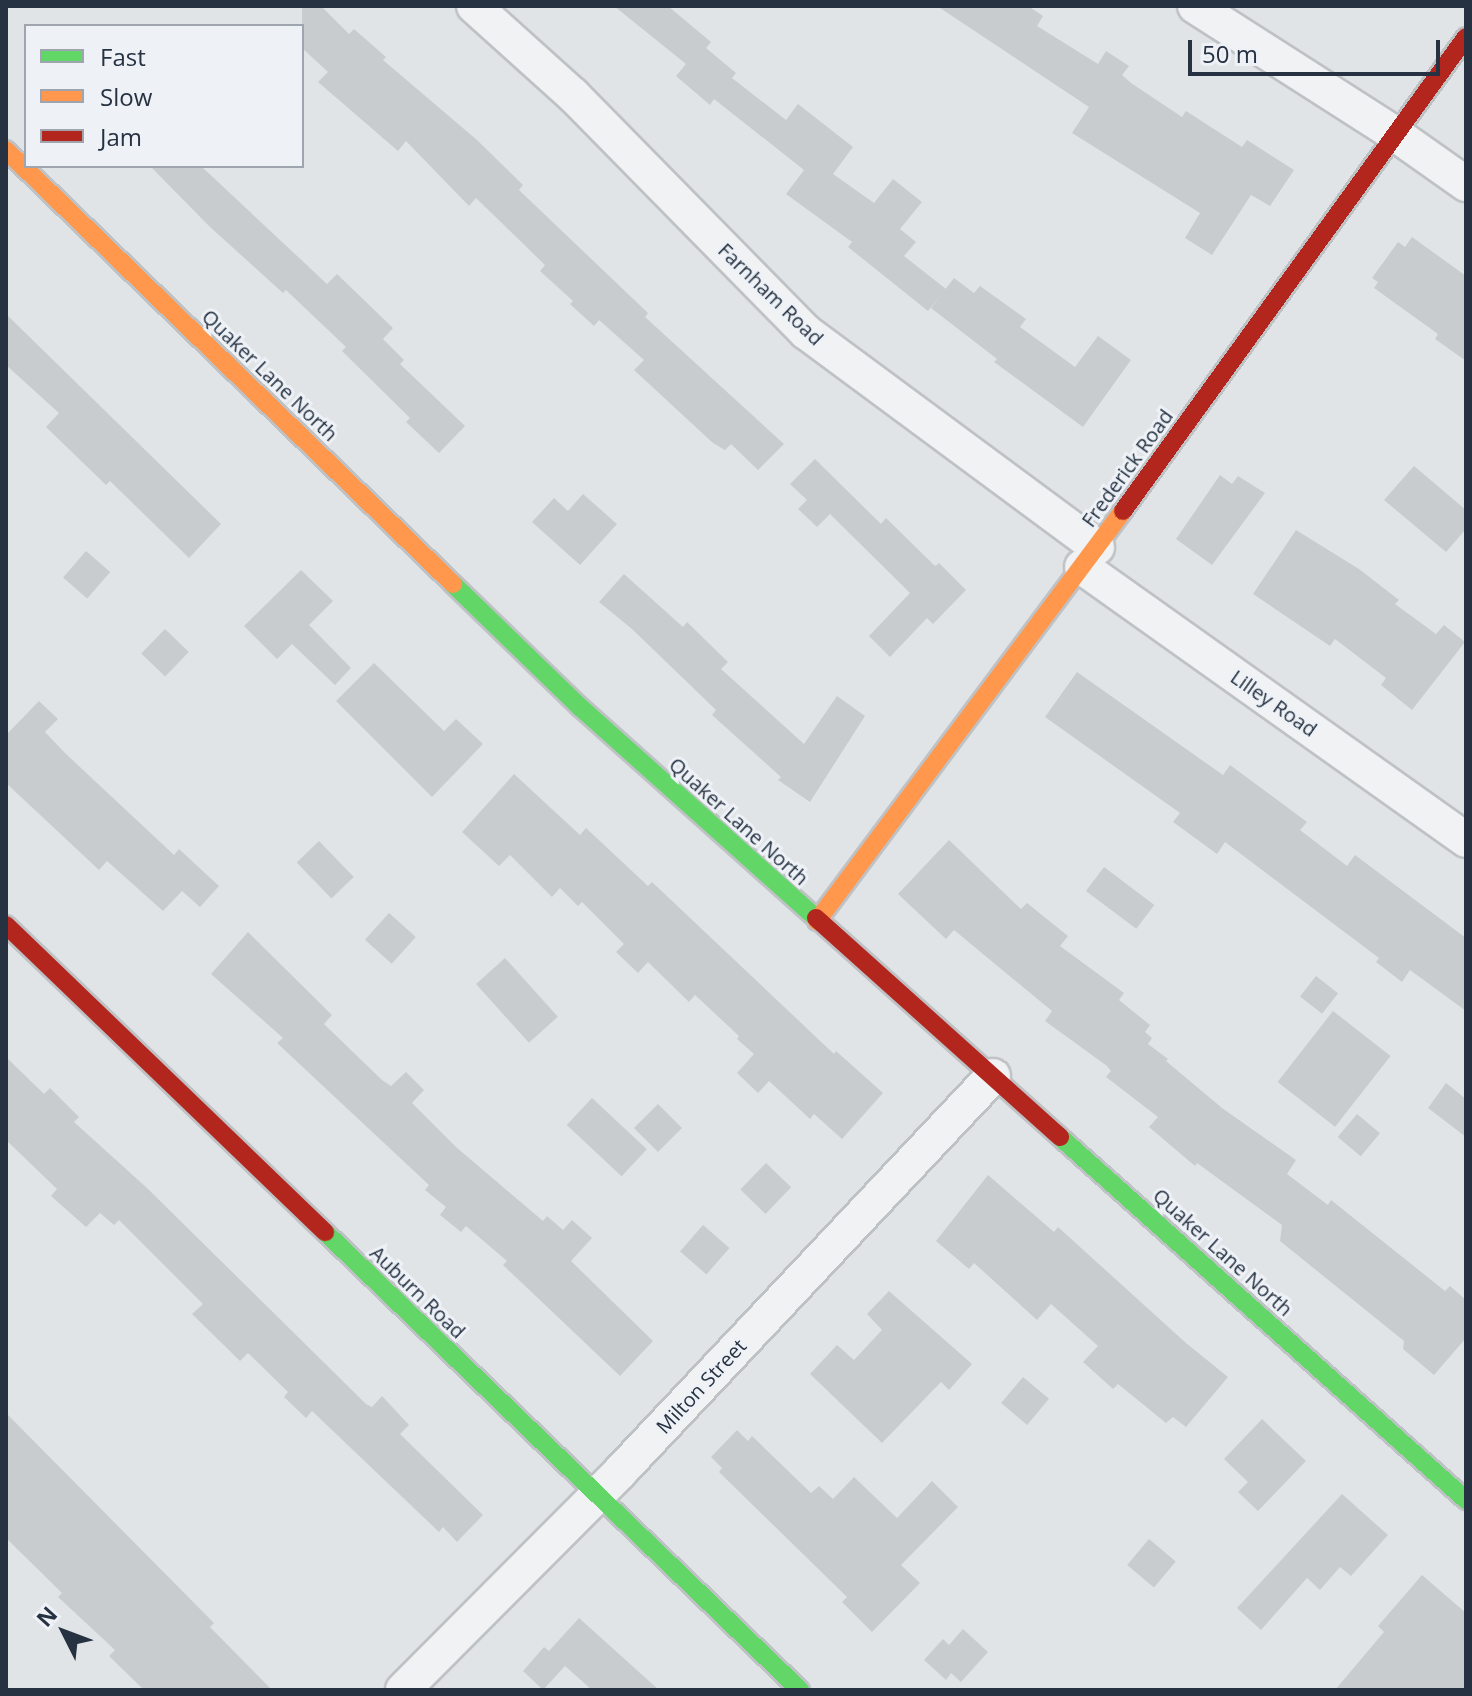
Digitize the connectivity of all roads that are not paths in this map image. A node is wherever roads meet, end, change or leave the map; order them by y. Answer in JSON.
{"nodes":[{"id":1,"x":474,"y":6,"type":"edge"},
{"id":2,"x":1195,"y":6,"type":"edge"},
{"id":3,"x":1466,"y":37,"type":"edge"},
{"id":4,"x":1395,"y":134,"type":"junction"},
{"id":5,"x":6,"y":150,"type":"edge"},
{"id":6,"x":24,"y":167,"type":"edge"},
{"id":7,"x":25,"y":168,"type":"edge"},
{"id":8,"x":1466,"y":184,"type":"edge"},
{"id":9,"x":1090,"y":557,"type":"junction"},
{"id":10,"x":1466,"y":840,"type":"edge"},
{"id":11,"x":817,"y":921,"type":"junction"},
{"id":12,"x":6,"y":925,"type":"edge"},
{"id":13,"x":993,"y":1076,"type":"junction"},
{"id":14,"x":597,"y":1495,"type":"junction"},
{"id":15,"x":1466,"y":1500,"type":"edge"},
{"id":16,"x":403,"y":1690,"type":"edge"},
{"id":17,"x":800,"y":1690,"type":"edge"}],
"edges":[{"from":1,"to":9,"type":"street","name":"Farnham Road"},
{"from":2,"to":4,"type":"street"},
{"from":3,"to":4,"type":"street","name":"Frederick Road"},
{"from":4,"to":8,"type":"street"},
{"from":4,"to":9,"type":"street","name":"Frederick Road"},
{"from":5,"to":6,"type":"street","name":"Quaker Lane North"},
{"from":7,"to":11,"type":"street","name":"Quaker Lane North"},
{"from":9,"to":10,"type":"street","name":"Lilley Road"},
{"from":9,"to":11,"type":"street","name":"Frederick Road"},
{"from":11,"to":13,"type":"street","name":"Quaker Lane North"},
{"from":12,"to":14,"type":"street","name":"Auburn Road"},
{"from":13,"to":14,"type":"street","name":"Milton Street"},
{"from":13,"to":15,"type":"street","name":"Quaker Lane North"},
{"from":14,"to":16,"type":"street","name":"Milton Street"},
{"from":14,"to":17,"type":"street","name":"Auburn Road"}]}
